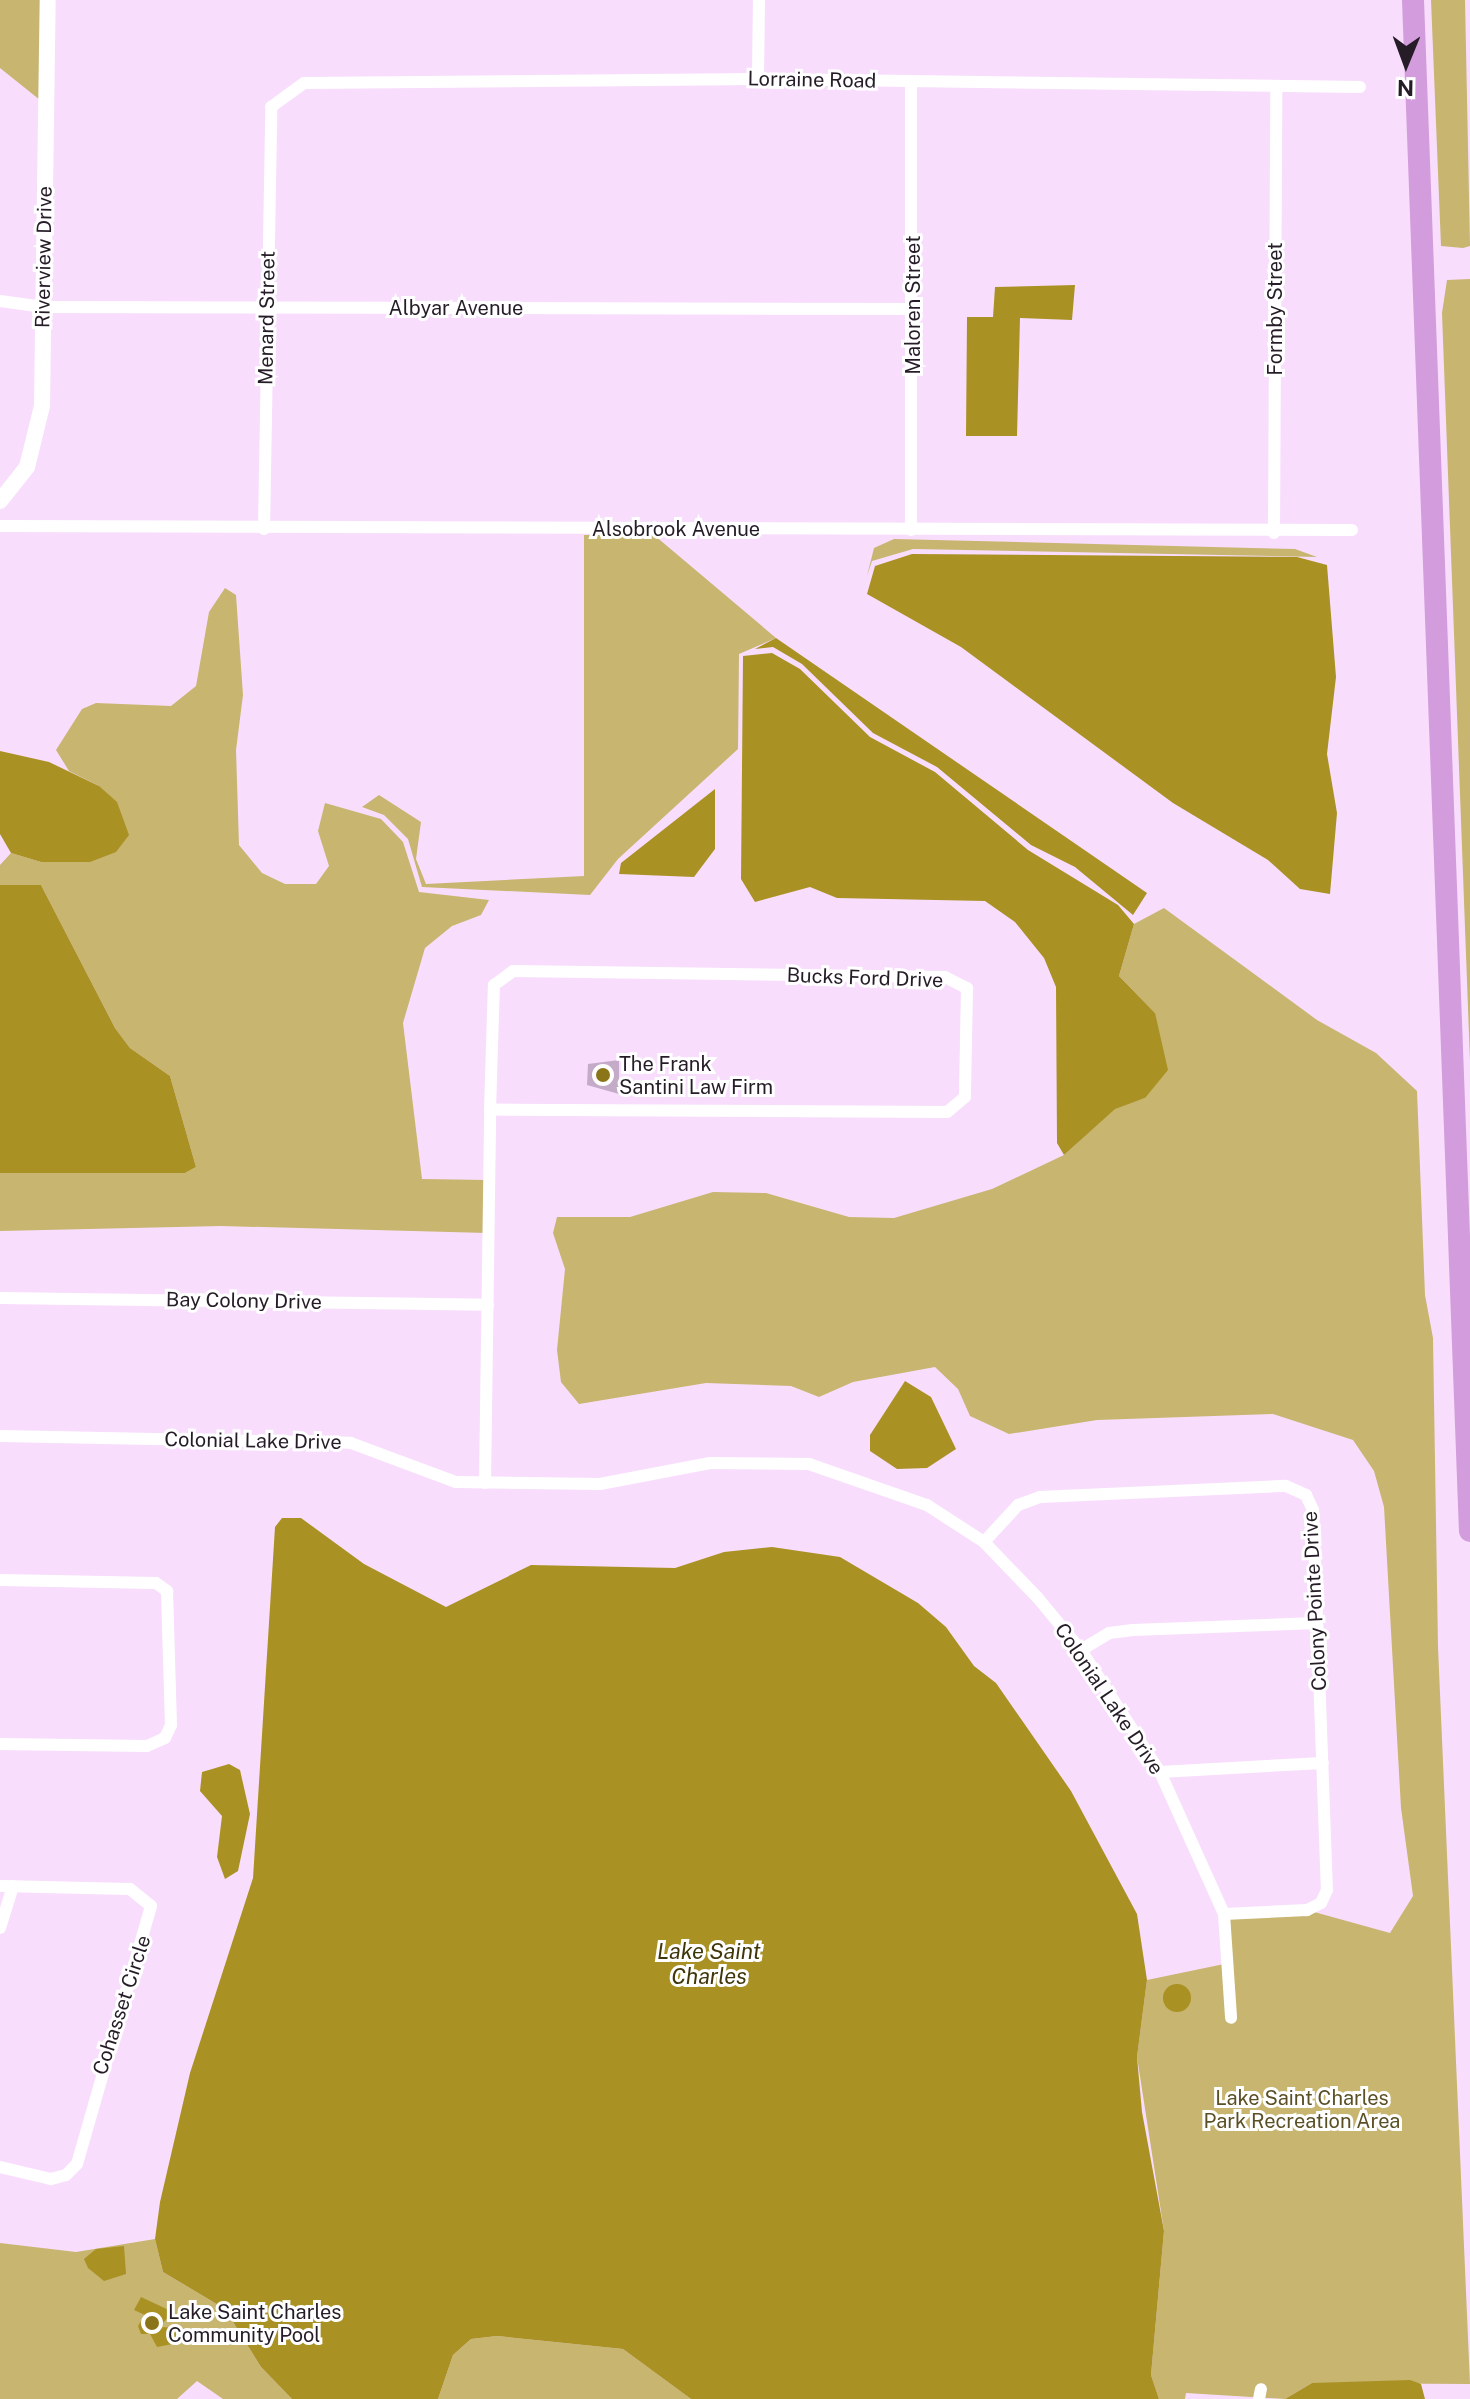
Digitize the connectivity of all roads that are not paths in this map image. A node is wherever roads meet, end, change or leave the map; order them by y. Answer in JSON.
{"nodes":[{"id":1,"x":48,"y":0,"type":"edge"},
{"id":2,"x":759,"y":0,"type":"edge"},
{"id":3,"x":1413,"y":0,"type":"edge"},
{"id":4,"x":758,"y":79,"type":"junction"},
{"id":5,"x":911,"y":81,"type":"junction"},
{"id":6,"x":1276,"y":86,"type":"junction"},
{"id":7,"x":1360,"y":87,"type":"dead end"},
{"id":8,"x":271,"y":107,"type":"joint"},
{"id":9,"x":0,"y":301,"type":"edge"},
{"id":10,"x":44,"y":307,"type":"junction"},
{"id":11,"x":267,"y":308,"type":"junction"},
{"id":12,"x":914,"y":309,"type":"junction"},
{"id":13,"x":0,"y":501,"type":"edge"},
{"id":14,"x":0,"y":526,"type":"edge"},
{"id":15,"x":264,"y":529,"type":"junction"},
{"id":16,"x":911,"y":530,"type":"junction"},
{"id":17,"x":1352,"y":530,"type":"dead end"},
{"id":18,"x":1274,"y":533,"type":"junction"},
{"id":19,"x":490,"y":1110,"type":"junction"},
{"id":20,"x":0,"y":1298,"type":"edge"},
{"id":21,"x":488,"y":1305,"type":"junction"},
{"id":22,"x":0,"y":1436,"type":"edge"},
{"id":23,"x":485,"y":1483,"type":"junction"},
{"id":24,"x":1470,"y":1531,"type":"edge"},
{"id":25,"x":984,"y":1542,"type":"junction"},
{"id":26,"x":0,"y":1580,"type":"edge"},
{"id":27,"x":1317,"y":1623,"type":"junction"},
{"id":28,"x":1081,"y":1650,"type":"junction"},
{"id":29,"x":0,"y":1744,"type":"edge"},
{"id":30,"x":1323,"y":1763,"type":"junction"},
{"id":31,"x":1160,"y":1772,"type":"junction"},
{"id":32,"x":7,"y":1886,"type":"edge"},
{"id":33,"x":1224,"y":1914,"type":"junction"},
{"id":34,"x":0,"y":1928,"type":"edge"},
{"id":35,"x":1231,"y":2018,"type":"dead end"},
{"id":36,"x":0,"y":2167,"type":"edge"}],
"edges":[{"from":1,"to":10,"type":"street","name":"Riverview Drive"},
{"from":2,"to":4,"type":"street"},
{"from":3,"to":24,"type":"highway"},
{"from":4,"to":5,"type":"street","name":"Lorraine Road"},
{"from":4,"to":8,"type":"street","name":"Lorraine Road"},
{"from":5,"to":6,"type":"street","name":"Lorraine Road"},
{"from":5,"to":12,"type":"street","name":"Maloren Street"},
{"from":6,"to":7,"type":"street","name":"Lorraine Road"},
{"from":6,"to":18,"type":"street","name":"Formby Street"},
{"from":8,"to":11,"type":"street","name":"Menard Street"},
{"from":9,"to":10,"type":"street","name":"Albyar Avenue"},
{"from":10,"to":11,"type":"street","name":"Albyar Avenue"},
{"from":10,"to":13,"type":"street","name":"Riverview Drive"},
{"from":11,"to":12,"type":"street","name":"Albyar Avenue"},
{"from":11,"to":15,"type":"street","name":"Menard Street"},
{"from":12,"to":16,"type":"street","name":"Maloren Street"},
{"from":14,"to":15,"type":"street","name":"Alsobrook Avenue"},
{"from":15,"to":16,"type":"street","name":"Alsobrook Avenue"},
{"from":16,"to":18,"type":"street","name":"Alsobrook Avenue"},
{"from":17,"to":18,"type":"street","name":"Alsobrook Avenue"},
{"from":19,"to":19,"type":"street","name":"Bucks Ford Drive"},
{"from":19,"to":21,"type":"street","name":"Bucks Ford Drive"},
{"from":20,"to":21,"type":"street","name":"Bay Colony Drive"},
{"from":21,"to":23,"type":"street","name":"Bucks Ford Drive"},
{"from":22,"to":23,"type":"street","name":"Colonial Lake Drive"},
{"from":23,"to":25,"type":"street","name":"Colonial Lake Drive"},
{"from":25,"to":27,"type":"street","name":"Colony Pointe Drive"},
{"from":25,"to":28,"type":"street","name":"Colonial Lake Drive"},
{"from":26,"to":29,"type":"street"},
{"from":27,"to":28,"type":"street"},
{"from":27,"to":30,"type":"street","name":"Colony Pointe Drive"},
{"from":28,"to":31,"type":"street","name":"Colonial Lake Drive"},
{"from":30,"to":31,"type":"street"},
{"from":30,"to":33,"type":"street","name":"Colony Pointe Drive"},
{"from":31,"to":33,"type":"street","name":"Colonial Lake Drive"},
{"from":32,"to":34,"type":"street","name":"Cohasset Circle"},
{"from":32,"to":36,"type":"street","name":"Cohasset Circle"},
{"from":33,"to":35,"type":"street","name":"Colonial Lake Drive"}]}
